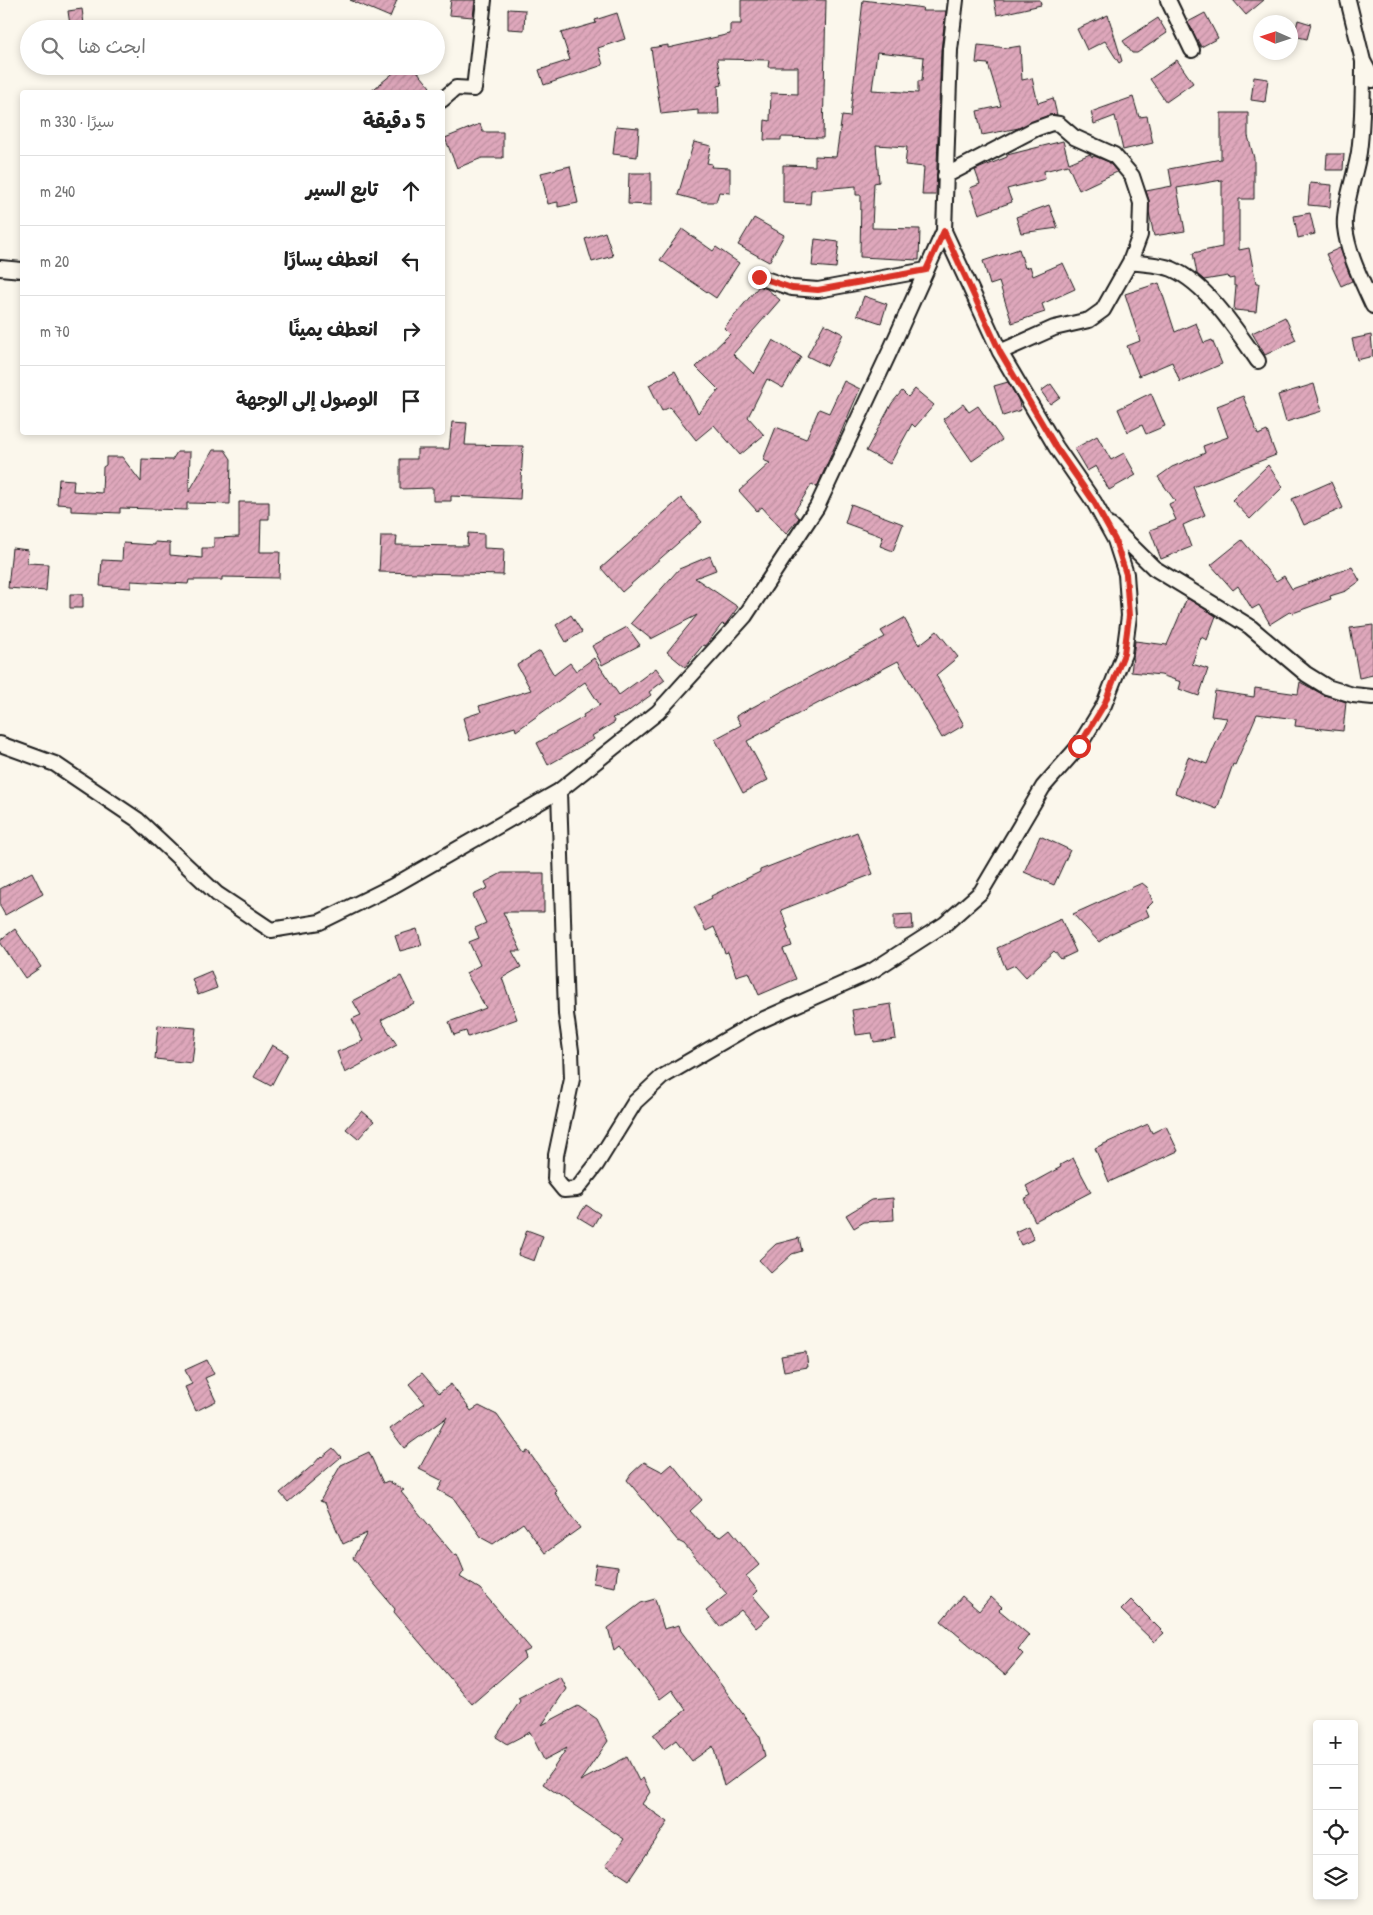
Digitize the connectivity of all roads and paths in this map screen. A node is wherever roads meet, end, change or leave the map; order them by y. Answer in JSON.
{"nodes":[{"id":1,"x":484,"y":0,"type":"edge"},
{"id":2,"x":956,"y":0,"type":"edge"},
{"id":3,"x":1168,"y":0,"type":"edge"},
{"id":4,"x":1348,"y":0,"type":"edge"},
{"id":5,"x":1192,"y":50,"type":"dead end"},
{"id":6,"x":1363,"y":61,"type":"junction"},
{"id":7,"x":1373,"y":80,"type":"edge"},
{"id":8,"x":445,"y":97,"type":"edge"},
{"id":9,"x":945,"y":176,"type":"junction"},
{"id":10,"x":944,"y":231,"type":"junction"},
{"id":11,"x":1130,"y":262,"type":"junction"},
{"id":12,"x":0,"y":268,"type":"edge"},
{"id":13,"x":20,"y":270,"type":"edge"},
{"id":14,"x":926,"y":270,"type":"junction"},
{"id":15,"x":759,"y":277,"type":"dead end"},
{"id":16,"x":1373,"y":306,"type":"edge"},
{"id":17,"x":1000,"y":352,"type":"junction"},
{"id":18,"x":1258,"y":361,"type":"dead end"},
{"id":19,"x":1102,"y":516,"type":"junction"},
{"id":20,"x":1373,"y":697,"type":"edge"},
{"id":21,"x":0,"y":744,"type":"edge"},
{"id":22,"x":559,"y":791,"type":"junction"}],
"edges":[{"from":1,"to":8,"type":"street"},
{"from":2,"to":9,"type":"street"},
{"from":3,"to":5,"type":"street"},
{"from":4,"to":6,"type":"street"},
{"from":6,"to":7,"type":"street"},
{"from":6,"to":16,"type":"street"},
{"from":9,"to":10,"type":"street"},
{"from":9,"to":11,"type":"street"},
{"from":10,"to":14,"type":"street"},
{"from":10,"to":17,"type":"street"},
{"from":11,"to":17,"type":"street"},
{"from":11,"to":18,"type":"street"},
{"from":12,"to":13,"type":"street"},
{"from":14,"to":15,"type":"street"},
{"from":14,"to":22,"type":"street"},
{"from":17,"to":19,"type":"street"},
{"from":19,"to":20,"type":"street"},
{"from":19,"to":22,"type":"street"},
{"from":21,"to":22,"type":"street"}]}
